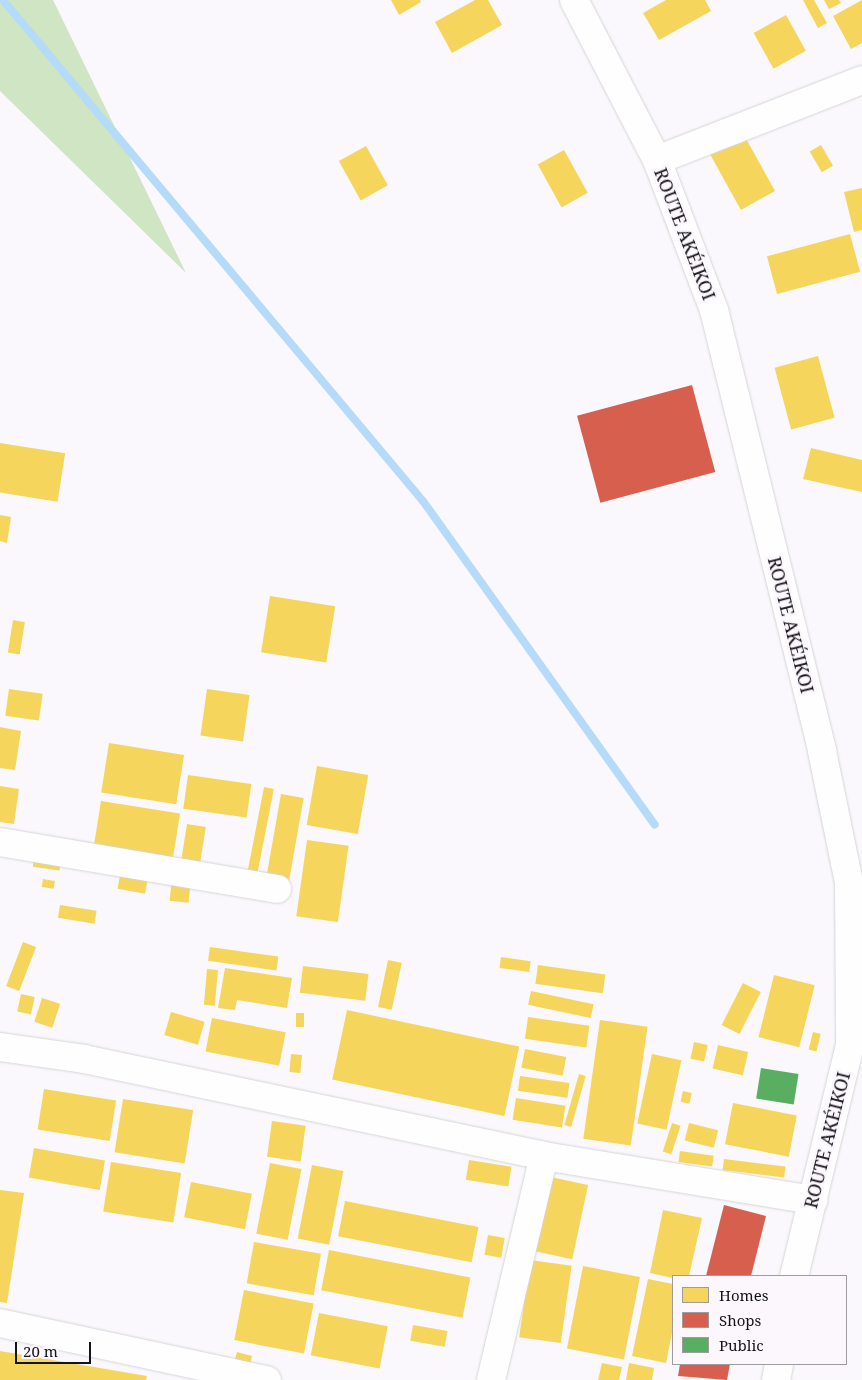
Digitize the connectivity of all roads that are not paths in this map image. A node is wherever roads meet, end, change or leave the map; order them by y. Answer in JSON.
{"nodes":[{"id":1,"x":574,"y":0,"type":"edge"},
{"id":2,"x":862,"y":80,"type":"edge"},
{"id":3,"x":657,"y":160,"type":"junction"},
{"id":4,"x":0,"y":842,"type":"edge"},
{"id":5,"x":855,"y":874,"type":"edge"},
{"id":6,"x":277,"y":889,"type":"dead end"},
{"id":7,"x":856,"y":1046,"type":"edge"},
{"id":8,"x":0,"y":1047,"type":"edge"},
{"id":9,"x":544,"y":1156,"type":"junction"},
{"id":10,"x":813,"y":1200,"type":"junction"},
{"id":11,"x":794,"y":1275,"type":"edge"},
{"id":12,"x":0,"y":1323,"type":"edge"},
{"id":13,"x":779,"y":1365,"type":"edge"},
{"id":14,"x":267,"y":1380,"type":"edge"},
{"id":15,"x":491,"y":1380,"type":"edge"},
{"id":16,"x":776,"y":1380,"type":"edge"}],
"edges":[{"from":1,"to":3,"type":"street","name":"ROUTE AKÉIKOI"},
{"from":2,"to":3,"type":"street"},
{"from":3,"to":5,"type":"street","name":"ROUTE AKÉIKOI"},
{"from":4,"to":6,"type":"street"},
{"from":5,"to":7,"type":"street","name":"ROUTE AKÉIKOI"},
{"from":7,"to":10,"type":"street","name":"ROUTE AKÉIKOI"},
{"from":8,"to":9,"type":"street"},
{"from":9,"to":10,"type":"street"},
{"from":9,"to":15,"type":"street"},
{"from":10,"to":11,"type":"street","name":"ROUTE AKÉIKOI"},
{"from":12,"to":14,"type":"street"},
{"from":13,"to":16,"type":"street"}]}
